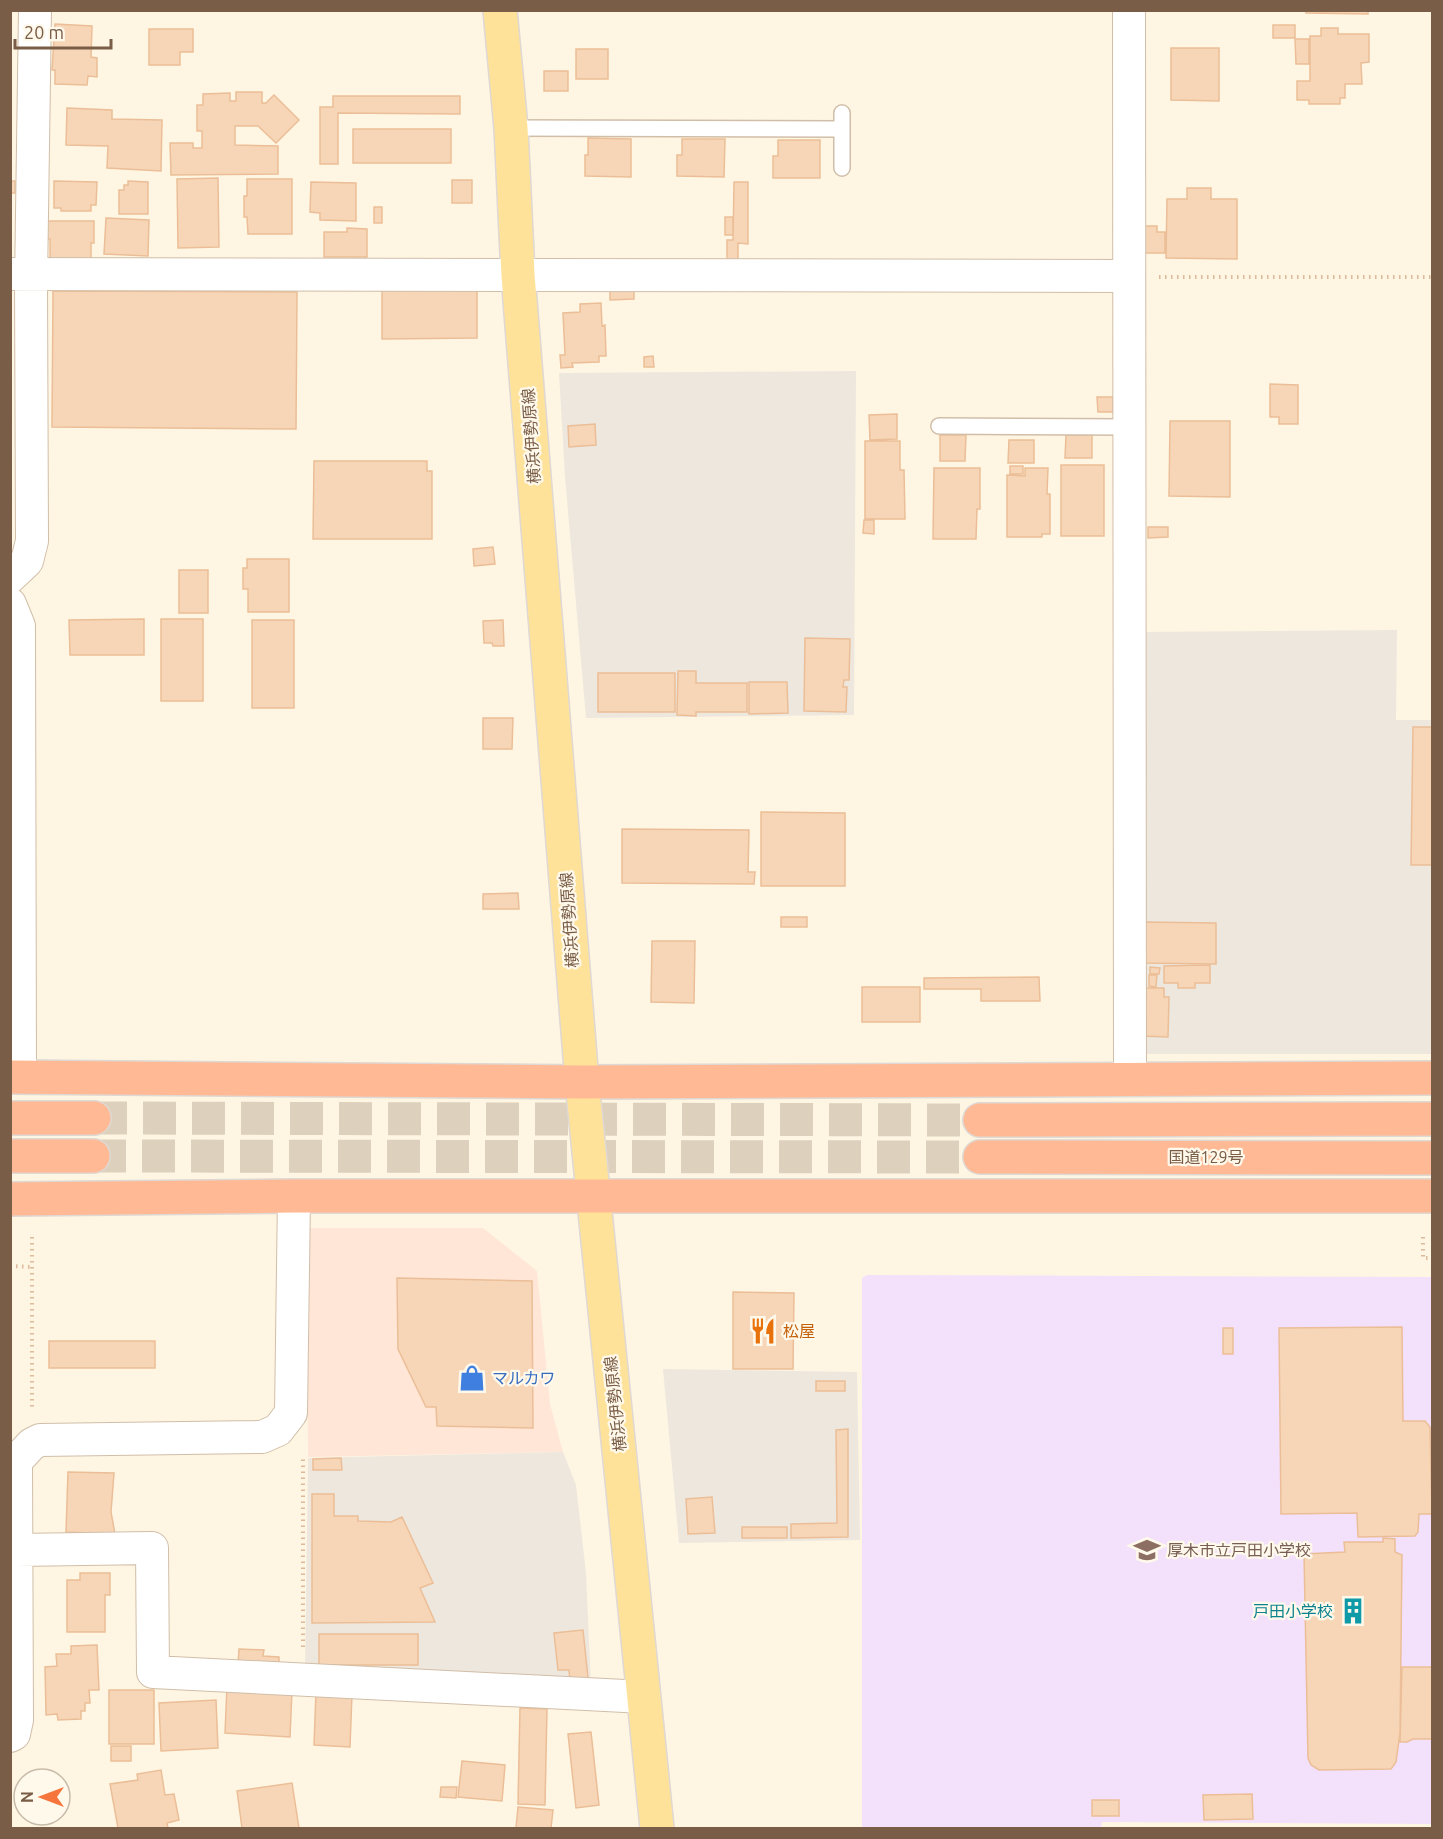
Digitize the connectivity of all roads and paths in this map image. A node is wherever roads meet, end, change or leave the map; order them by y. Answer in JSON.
{"nodes":[{"id":1,"x":35,"y":10,"type":"edge"},
{"id":2,"x":500,"y":10,"type":"edge"},
{"id":3,"x":1129,"y":10,"type":"edge"},
{"id":4,"x":842,"y":113,"type":"dead end"},
{"id":5,"x":511,"y":128,"type":"junction"},
{"id":6,"x":842,"y":129,"type":"junction"},
{"id":7,"x":842,"y":168,"type":"dead end"},
{"id":8,"x":22,"y":274,"type":"edge"},
{"id":9,"x":518,"y":275,"type":"junction"},
{"id":10,"x":1129,"y":276,"type":"junction"},
{"id":11,"x":1432,"y":277,"type":"edge"},
{"id":12,"x":939,"y":426,"type":"dead end"},
{"id":13,"x":1130,"y":427,"type":"junction"},
{"id":14,"x":10,"y":577,"type":"edge"},
{"id":15,"x":10,"y":604,"type":"edge"},
{"id":16,"x":15,"y":1077,"type":"edge"},
{"id":17,"x":1432,"y":1078,"type":"edge"},
{"id":18,"x":1130,"y":1079,"type":"junction"},
{"id":19,"x":582,"y":1082,"type":"junction"},
{"id":20,"x":10,"y":1118,"type":"edge"},
{"id":21,"x":94,"y":1118,"type":"tunnel mouth"},
{"id":22,"x":1432,"y":1119,"type":"edge"},
{"id":23,"x":980,"y":1120,"type":"tunnel mouth"},
{"id":24,"x":10,"y":1156,"type":"edge"},
{"id":25,"x":93,"y":1156,"type":"tunnel mouth"},
{"id":26,"x":980,"y":1156,"type":"tunnel mouth"},
{"id":27,"x":1432,"y":1158,"type":"edge"},
{"id":28,"x":294,"y":1196,"type":"junction"},
{"id":29,"x":1432,"y":1196,"type":"edge"},
{"id":30,"x":594,"y":1197,"type":"junction"},
{"id":31,"x":14,"y":1199,"type":"edge"},
{"id":32,"x":32,"y":1237,"type":"dead end"},
{"id":33,"x":1423,"y":1237,"type":"dead end"},
{"id":34,"x":1432,"y":1257,"type":"edge"},
{"id":35,"x":10,"y":1266,"type":"edge"},
{"id":36,"x":32,"y":1267,"type":"junction"},
{"id":37,"x":32,"y":1444,"type":"junction"},
{"id":38,"x":303,"y":1459,"type":"dead end"},
{"id":39,"x":16,"y":1550,"type":"junction"},
{"id":40,"x":302,"y":1680,"type":"junction"},
{"id":41,"x":644,"y":1697,"type":"junction"},
{"id":42,"x":10,"y":1736,"type":"edge"},
{"id":43,"x":657,"y":1828,"type":"edge"}],
"edges":[{"from":1,"to":8,"type":"street"},
{"from":2,"to":5,"type":"main road","name":"横浜伊勢原線"},
{"from":3,"to":10,"type":"street"},
{"from":4,"to":6,"type":"lane"},
{"from":5,"to":6,"type":"lane"},
{"from":5,"to":9,"type":"main road","name":"横浜伊勢原線"},
{"from":6,"to":7,"type":"lane"},
{"from":8,"to":9,"type":"street"},
{"from":8,"to":14,"type":"street"},
{"from":9,"to":10,"type":"street"},
{"from":9,"to":19,"type":"main road","name":"横浜伊勢原線"},
{"from":10,"to":11,"type":"path"},
{"from":10,"to":13,"type":"street"},
{"from":12,"to":13,"type":"lane"},
{"from":13,"to":18,"type":"street"},
{"from":15,"to":16,"type":"street"},
{"from":16,"to":19,"type":"highway"},
{"from":17,"to":18,"type":"highway"},
{"from":18,"to":19,"type":"highway"},
{"from":19,"to":30,"type":"main road","name":"横浜伊勢原線"},
{"from":20,"to":21,"type":"highway"},
{"from":22,"to":23,"type":"highway"},
{"from":24,"to":25,"type":"highway"},
{"from":26,"to":27,"type":"highway","name":"国道129号"},
{"from":28,"to":30,"type":"highway"},
{"from":28,"to":31,"type":"highway"},
{"from":28,"to":37,"type":"street"},
{"from":29,"to":30,"type":"highway"},
{"from":30,"to":41,"type":"main road","name":"横浜伊勢原線"},
{"from":32,"to":36,"type":"path"},
{"from":33,"to":34,"type":"path"},
{"from":35,"to":36,"type":"path"},
{"from":36,"to":37,"type":"path"},
{"from":37,"to":39,"type":"street"},
{"from":38,"to":40,"type":"path"},
{"from":39,"to":40,"type":"street"},
{"from":39,"to":42,"type":"street"},
{"from":40,"to":41,"type":"street"},
{"from":41,"to":43,"type":"main road","name":"横浜伊勢原線"}]}
